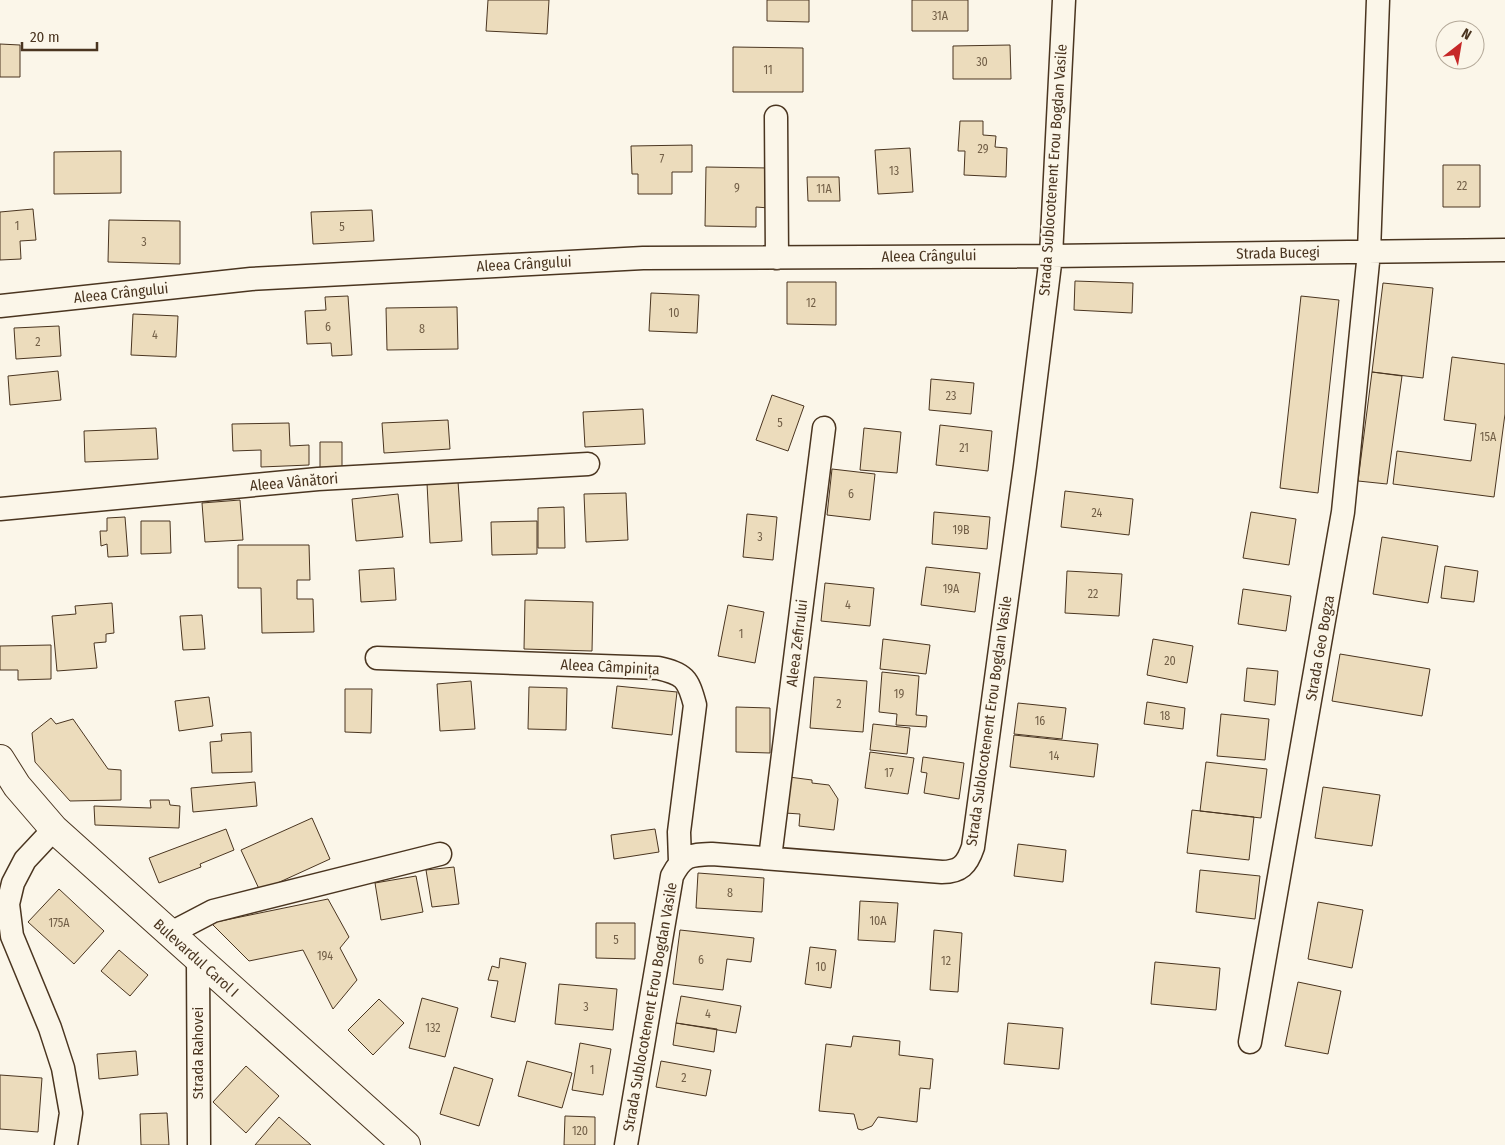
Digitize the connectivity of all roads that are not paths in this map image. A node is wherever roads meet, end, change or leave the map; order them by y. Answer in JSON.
{"nodes":[{"id":1,"x":1064,"y":0,"type":"edge"},
{"id":2,"x":1378,"y":0,"type":"edge"},
{"id":3,"x":776,"y":117,"type":"dead end"},
{"id":4,"x":1505,"y":250,"type":"edge"},
{"id":5,"x":1369,"y":252,"type":"junction"},
{"id":6,"x":1051,"y":256,"type":"junction"},
{"id":7,"x":777,"y":258,"type":"junction"},
{"id":8,"x":0,"y":306,"type":"edge"},
{"id":9,"x":824,"y":428,"type":"dead end"},
{"id":10,"x":588,"y":464,"type":"dead end"},
{"id":11,"x":0,"y":509,"type":"edge"},
{"id":12,"x":377,"y":658,"type":"dead end"},
{"id":13,"x":0,"y":759,"type":"edge"},
{"id":14,"x":9,"y":788,"type":"edge"},
{"id":15,"x":54,"y":829,"type":"junction"},
{"id":16,"x":440,"y":854,"type":"dead end"},
{"id":17,"x":770,"y":858,"type":"junction"},
{"id":18,"x":680,"y":862,"type":"junction"},
{"id":19,"x":169,"y":934,"type":"junction"},
{"id":20,"x":198,"y":960,"type":"junction"},
{"id":21,"x":1250,"y":1042,"type":"dead end"},
{"id":22,"x":66,"y":1145,"type":"edge"},
{"id":23,"x":199,"y":1145,"type":"edge"},
{"id":24,"x":406,"y":1145,"type":"edge"},
{"id":25,"x":626,"y":1145,"type":"edge"}],
"edges":[{"from":1,"to":6,"type":"street","name":"Strada Sublocotenent Erou Bogdan Vasile"},
{"from":2,"to":5,"type":"street","name":"Strada Geo Bogza"},
{"from":3,"to":7,"type":"street"},
{"from":4,"to":5,"type":"street","name":"Strada Bucegi"},
{"from":5,"to":6,"type":"street","name":"Strada Bucegi"},
{"from":5,"to":21,"type":"street","name":"Strada Geo Bogza"},
{"from":6,"to":7,"type":"street","name":"Aleea Crângului"},
{"from":6,"to":17,"type":"street","name":"Strada Sublocotenent Erou Bogdan Vasile"},
{"from":7,"to":8,"type":"street","name":"Aleea Crângului"},
{"from":9,"to":17,"type":"street","name":"Aleea Zefirului"},
{"from":10,"to":11,"type":"street","name":"Aleea Vânători"},
{"from":12,"to":18,"type":"street","name":"Aleea Câmpinița"},
{"from":13,"to":14,"type":"main road","name":"Bulevardul Carol I"},
{"from":14,"to":15,"type":"main road","name":"Bulevardul Carol I"},
{"from":15,"to":19,"type":"main road","name":"Bulevardul Carol I"},
{"from":15,"to":22,"type":"street"},
{"from":16,"to":19,"type":"street"},
{"from":17,"to":18,"type":"street","name":"Strada Sublocotenent Erou Bogdan Vasile"},
{"from":18,"to":25,"type":"street","name":"Strada Sublocotenent Erou Bogdan Vasile"},
{"from":19,"to":20,"type":"main road","name":"Bulevardul Carol I"},
{"from":20,"to":23,"type":"street","name":"Strada Rahovei"},
{"from":20,"to":24,"type":"main road","name":"Bulevardul Carol I"}]}
